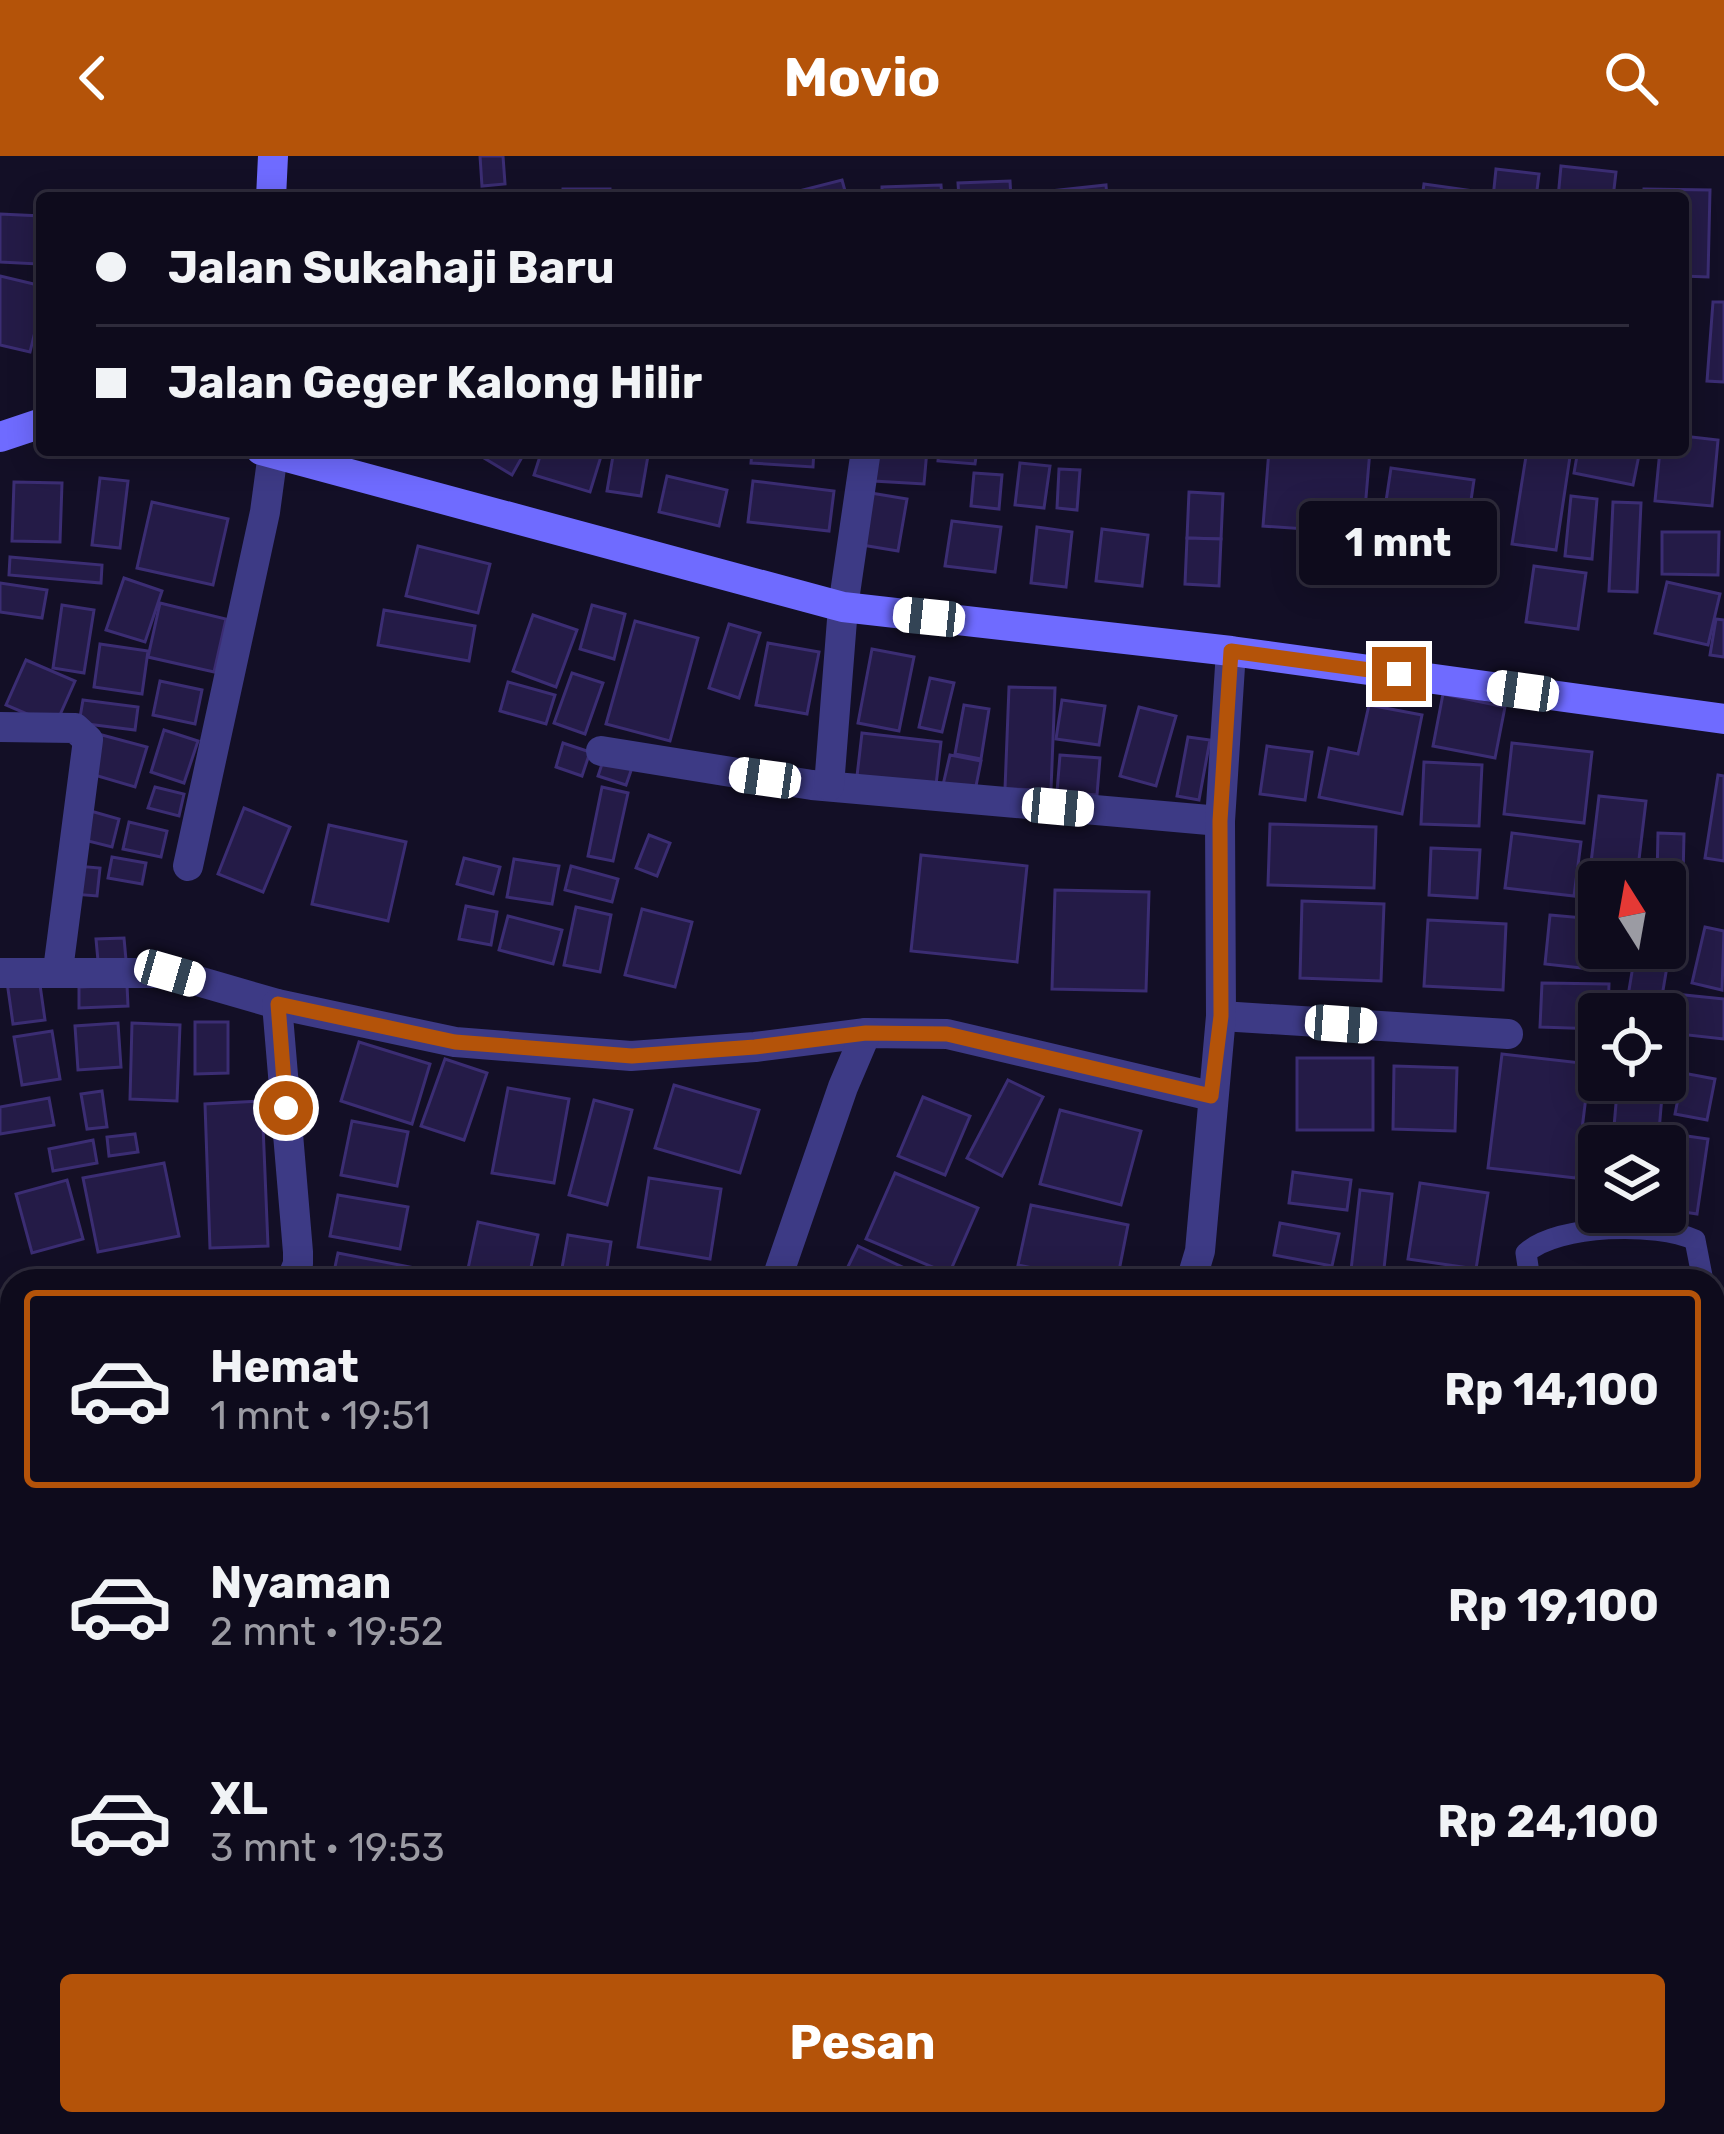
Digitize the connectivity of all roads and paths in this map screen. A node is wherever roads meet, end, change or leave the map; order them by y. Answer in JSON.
{"nodes":[{"id":1,"x":273,"y":156,"type":"edge"},
{"id":2,"x":271,"y":192,"type":"edge"},
{"id":3,"x":36,"y":425,"type":"edge"},
{"id":4,"x":0,"y":437,"type":"edge"},
{"id":5,"x":267,"y":456,"type":"edge"},
{"id":6,"x":282,"y":456,"type":"edge"},
{"id":7,"x":865,"y":456,"type":"edge"},
{"id":8,"x":843,"y":607,"type":"junction"},
{"id":9,"x":1231,"y":651,"type":"junction"},
{"id":10,"x":1724,"y":719,"type":"edge"},
{"id":11,"x":0,"y":727,"type":"edge"},
{"id":12,"x":601,"y":751,"type":"dead end"},
{"id":13,"x":829,"y":786,"type":"junction"},
{"id":14,"x":1220,"y":821,"type":"junction"},
{"id":15,"x":188,"y":866,"type":"dead end"},
{"id":16,"x":58,"y":970,"type":"junction"},
{"id":17,"x":0,"y":973,"type":"edge"},
{"id":18,"x":278,"y":1004,"type":"junction"},
{"id":19,"x":1221,"y":1016,"type":"junction"},
{"id":20,"x":866,"y":1033,"type":"junction"},
{"id":21,"x":1508,"y":1034,"type":"dead end"},
{"id":22,"x":1211,"y":1096,"type":"junction"},
{"id":23,"x":296,"y":1269,"type":"edge"},
{"id":24,"x":780,"y":1269,"type":"edge"},
{"id":25,"x":1194,"y":1269,"type":"edge"},
{"id":26,"x":1528,"y":1269,"type":"edge"},
{"id":27,"x":1701,"y":1269,"type":"edge"}],
"edges":[{"from":1,"to":2,"type":"main road"},
{"from":3,"to":4,"type":"main road"},
{"from":5,"to":15,"type":"street"},
{"from":6,"to":8,"type":"main road"},
{"from":7,"to":8,"type":"street"},
{"from":8,"to":9,"type":"main road"},
{"from":8,"to":13,"type":"street"},
{"from":9,"to":10,"type":"main road"},
{"from":9,"to":14,"type":"street"},
{"from":11,"to":16,"type":"street"},
{"from":12,"to":13,"type":"street"},
{"from":13,"to":14,"type":"street"},
{"from":14,"to":19,"type":"street"},
{"from":16,"to":17,"type":"street"},
{"from":16,"to":18,"type":"street"},
{"from":18,"to":20,"type":"street"},
{"from":18,"to":23,"type":"street"},
{"from":19,"to":21,"type":"street"},
{"from":19,"to":22,"type":"street"},
{"from":20,"to":22,"type":"street"},
{"from":20,"to":24,"type":"street"},
{"from":22,"to":25,"type":"street"},
{"from":26,"to":27,"type":"lane"}]}
